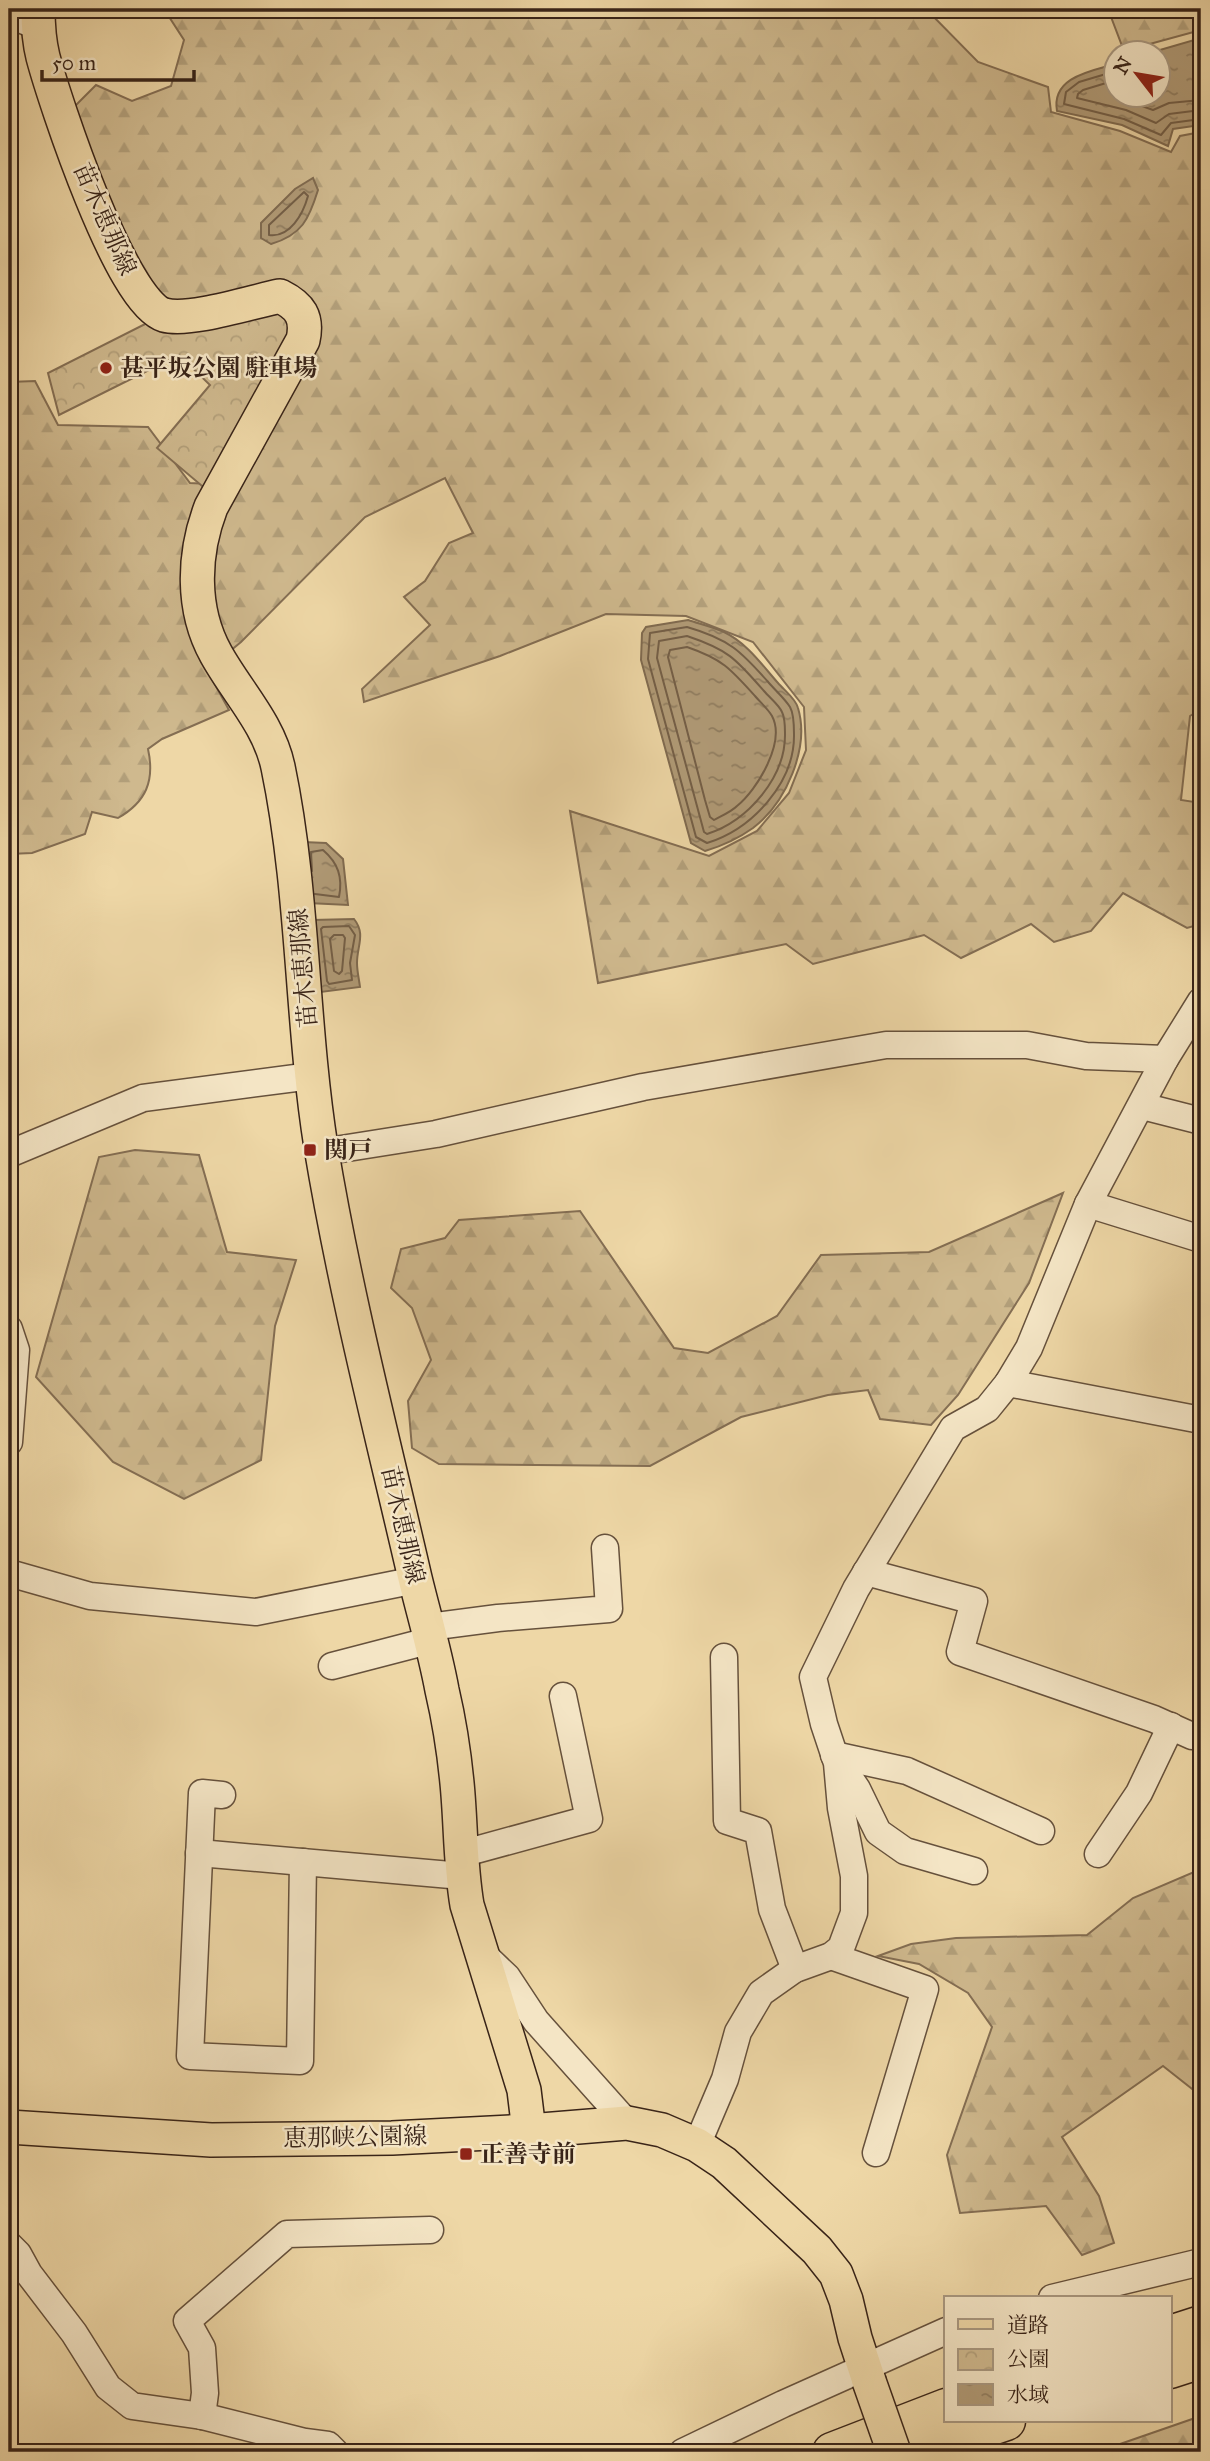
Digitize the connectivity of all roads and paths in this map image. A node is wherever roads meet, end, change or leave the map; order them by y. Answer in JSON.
{"nodes":[{"id":1,"x":28,"y":17,"type":"edge"},
{"id":2,"x":1201,"y":1001,"type":"edge"},
{"id":3,"x":1165,"y":1059,"type":"junction"},
{"id":4,"x":311,"y":1076,"type":"junction"},
{"id":5,"x":1142,"y":1106,"type":"junction"},
{"id":6,"x":1201,"y":1121,"type":"edge"},
{"id":7,"x":322,"y":1152,"type":"junction"},
{"id":8,"x":9,"y":1154,"type":"edge"},
{"id":9,"x":1088,"y":1204,"type":"junction"},
{"id":10,"x":1201,"y":1239,"type":"edge"},
{"id":11,"x":9,"y":1329,"type":"edge"},
{"id":12,"x":1008,"y":1383,"type":"junction"},
{"id":13,"x":1201,"y":1420,"type":"edge"},
{"id":14,"x":9,"y":1442,"type":"edge"},
{"id":15,"x":604,"y":1548,"type":"dead end"},
{"id":16,"x":866,"y":1572,"type":"junction"},
{"id":17,"x":9,"y":1573,"type":"edge"},
{"id":18,"x":416,"y":1580,"type":"junction"},
{"id":19,"x":430,"y":1634,"type":"junction"},
{"id":20,"x":724,"y":1657,"type":"dead end"},
{"id":21,"x":332,"y":1666,"type":"dead end"},
{"id":22,"x":563,"y":1696,"type":"dead end"},
{"id":23,"x":834,"y":1755,"type":"junction"},
{"id":24,"x":222,"y":1795,"type":"dead end"},
{"id":25,"x":1041,"y":1831,"type":"dead end"},
{"id":26,"x":199,"y":1853,"type":"junction"},
{"id":27,"x":1098,"y":1854,"type":"dead end"},
{"id":28,"x":303,"y":1862,"type":"junction"},
{"id":29,"x":462,"y":1865,"type":"junction"},
{"id":30,"x":974,"y":1871,"type":"dead end"},
{"id":31,"x":484,"y":1955,"type":"junction"},
{"id":32,"x":831,"y":1956,"type":"junction"},
{"id":33,"x":794,"y":1969,"type":"junction"},
{"id":34,"x":627,"y":2123,"type":"junction"},
{"id":35,"x":9,"y":2127,"type":"edge"},
{"id":36,"x":529,"y":2131,"type":"junction"},
{"id":37,"x":697,"y":2145,"type":"junction"},
{"id":38,"x":876,"y":2153,"type":"dead end"},
{"id":39,"x":430,"y":2230,"type":"dead end"},
{"id":40,"x":9,"y":2245,"type":"edge"},
{"id":41,"x":1201,"y":2262,"type":"edge"},
{"id":42,"x":1060,"y":2296,"type":"edge"},
{"id":43,"x":1201,"y":2325,"type":"edge"},
{"id":44,"x":944,"y":2332,"type":"edge"},
{"id":45,"x":1172,"y":2334,"type":"edge"},
{"id":46,"x":1201,"y":2359,"type":"edge"},
{"id":47,"x":1172,"y":2368,"type":"edge"},
{"id":48,"x":867,"y":2375,"type":"junction"},
{"id":49,"x":944,"y":2409,"type":"edge"},
{"id":50,"x":202,"y":2416,"type":"junction"},
{"id":51,"x":1003,"y":2422,"type":"edge"},
{"id":52,"x":718,"y":2447,"type":"edge"},
{"id":53,"x":335,"y":2452,"type":"edge"},
{"id":54,"x":683,"y":2452,"type":"edge"},
{"id":55,"x":832,"y":2452,"type":"edge"},
{"id":56,"x":894,"y":2452,"type":"edge"},
{"id":57,"x":915,"y":2452,"type":"edge"}],
"edges":[{"from":1,"to":4,"type":"main road","name":"苗木恵那線"},
{"from":2,"to":3,"type":"street"},
{"from":3,"to":5,"type":"street"},
{"from":3,"to":7,"type":"street"},
{"from":4,"to":7,"type":"main road","name":"苗木恵那線"},
{"from":4,"to":8,"type":"street"},
{"from":5,"to":6,"type":"street"},
{"from":5,"to":9,"type":"street"},
{"from":7,"to":18,"type":"main road","name":"苗木恵那線"},
{"from":9,"to":10,"type":"street"},
{"from":9,"to":12,"type":"street"},
{"from":11,"to":14,"type":"street"},
{"from":12,"to":13,"type":"street"},
{"from":12,"to":16,"type":"street"},
{"from":15,"to":19,"type":"street"},
{"from":16,"to":23,"type":"street"},
{"from":16,"to":27,"type":"street"},
{"from":17,"to":18,"type":"street"},
{"from":18,"to":19,"type":"main road","name":"苗木恵那線"},
{"from":19,"to":21,"type":"street"},
{"from":19,"to":29,"type":"main road","name":"苗木恵那線"},
{"from":20,"to":33,"type":"street"},
{"from":22,"to":29,"type":"street"},
{"from":23,"to":25,"type":"street"},
{"from":23,"to":30,"type":"street"},
{"from":23,"to":32,"type":"street"},
{"from":24,"to":26,"type":"street"},
{"from":26,"to":28,"type":"street"},
{"from":26,"to":28,"type":"street"},
{"from":28,"to":29,"type":"street"},
{"from":29,"to":31,"type":"main road","name":"苗木恵那線"},
{"from":31,"to":34,"type":"street"},
{"from":31,"to":36,"type":"main road","name":"苗木恵那線"},
{"from":32,"to":33,"type":"street"},
{"from":32,"to":38,"type":"street"},
{"from":33,"to":37,"type":"street"},
{"from":34,"to":36,"type":"main road","name":"恵那峡公園線"},
{"from":34,"to":37,"type":"main road","name":"恵那峡公園線"},
{"from":35,"to":36,"type":"main road","name":"恵那峡公園線"},
{"from":37,"to":48,"type":"main road","name":"恵那峡公園線"},
{"from":39,"to":50,"type":"street"},
{"from":40,"to":50,"type":"street"},
{"from":41,"to":42,"type":"street"},
{"from":43,"to":45,"type":"highway"},
{"from":44,"to":48,"type":"street"},
{"from":46,"to":47,"type":"highway"},
{"from":48,"to":52,"type":"street"},
{"from":48,"to":56,"type":"main road","name":"恵那峡公園線","bridge":true},
{"from":49,"to":55,"type":"highway"},
{"from":50,"to":53,"type":"street"},
{"from":51,"to":57,"type":"highway"},
{"from":52,"to":54,"type":"street"}]}
